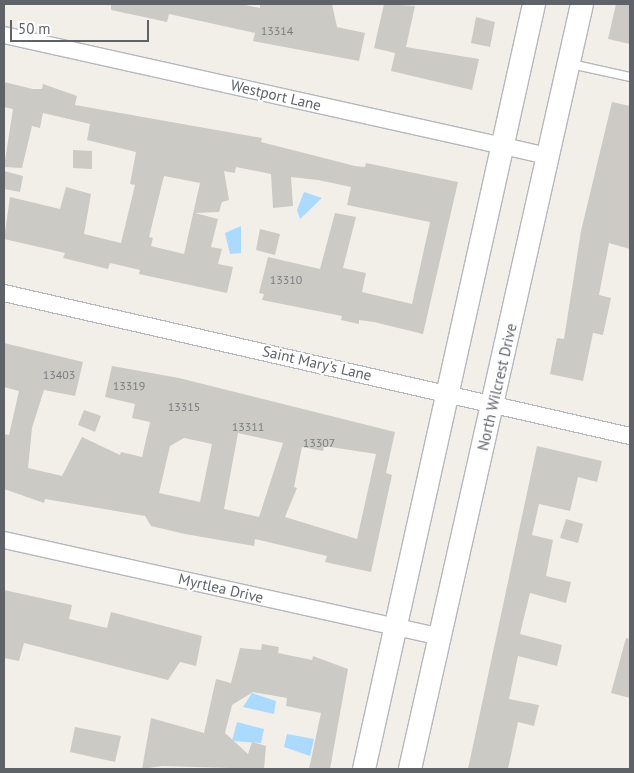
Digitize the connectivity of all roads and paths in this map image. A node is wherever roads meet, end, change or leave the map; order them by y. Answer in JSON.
{"nodes":[{"id":1,"x":534,"y":4,"type":"edge"},
{"id":2,"x":582,"y":4,"type":"edge"},
{"id":3,"x":4,"y":34,"type":"edge"},
{"id":4,"x":568,"y":63,"type":"junction"},
{"id":5,"x":630,"y":77,"type":"edge"},
{"id":6,"x":504,"y":145,"type":"junction"},
{"id":7,"x":548,"y":156,"type":"junction"},
{"id":8,"x":4,"y":293,"type":"edge"},
{"id":9,"x":450,"y":393,"type":"junction"},
{"id":10,"x":494,"y":403,"type":"junction"},
{"id":11,"x":630,"y":436,"type":"edge"},
{"id":12,"x":4,"y":540,"type":"edge"},
{"id":13,"x":398,"y":628,"type":"junction"},
{"id":14,"x":438,"y":636,"type":"junction"},
{"id":15,"x":364,"y":769,"type":"edge"},
{"id":16,"x":410,"y":769,"type":"edge"}],
"edges":[{"from":1,"to":6,"type":"main road"},
{"from":2,"to":4,"type":"main road","name":"North Wilcrest Drive"},
{"from":3,"to":6,"type":"street","name":"Westport Lane"},
{"from":4,"to":5,"type":"lane"},
{"from":4,"to":7,"type":"main road","name":"North Wilcrest Drive"},
{"from":6,"to":7,"type":"street","name":"Westport Lane"},
{"from":6,"to":9,"type":"main road"},
{"from":7,"to":10,"type":"main road","name":"North Wilcrest Drive"},
{"from":8,"to":9,"type":"street","name":"Saint Mary's Lane"},
{"from":9,"to":10,"type":"street","name":"Saint Mary's Lane"},
{"from":9,"to":13,"type":"main road"},
{"from":10,"to":11,"type":"street","name":"Saint Mary's Lane"},
{"from":10,"to":14,"type":"main road","name":"North Wilcrest Drive"},
{"from":12,"to":13,"type":"street","name":"Myrtlea Drive"},
{"from":13,"to":14,"type":"street","name":"Myrtlea Drive"},
{"from":13,"to":15,"type":"main road"},
{"from":14,"to":16,"type":"main road","name":"North Wilcrest Drive"}]}
